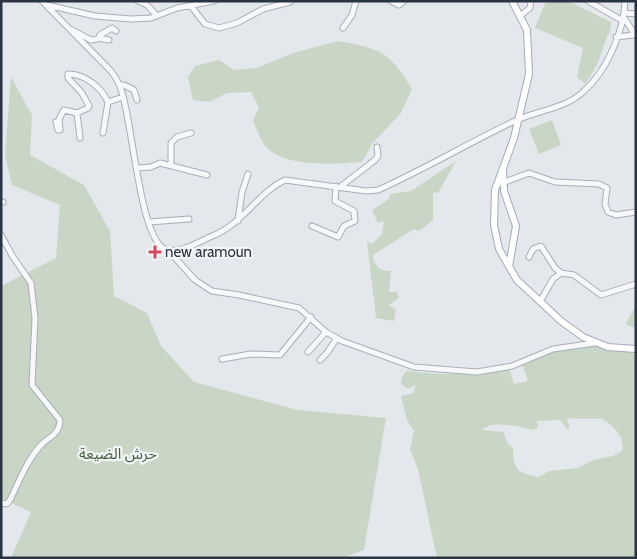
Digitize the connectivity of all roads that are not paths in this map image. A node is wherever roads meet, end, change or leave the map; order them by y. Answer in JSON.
{"nodes":[{"id":1,"x":138,"y":1,"type":"edge"},
{"id":2,"x":177,"y":1,"type":"edge"},
{"id":3,"x":214,"y":1,"type":"edge"},
{"id":4,"x":356,"y":1,"type":"edge"},
{"id":5,"x":390,"y":1,"type":"edge"},
{"id":6,"x":404,"y":1,"type":"edge"},
{"id":7,"x":512,"y":1,"type":"edge"},
{"id":8,"x":531,"y":1,"type":"edge"},
{"id":9,"x":588,"y":1,"type":"edge"},
{"id":10,"x":625,"y":1,"type":"edge"},
{"id":11,"x":290,"y":2,"type":"edge"},
{"id":12,"x":44,"y":3,"type":"edge"},
{"id":13,"x":191,"y":6,"type":"junction"},
{"id":14,"x":177,"y":8,"type":"junction"},
{"id":15,"x":636,"y":14,"type":"edge"},
{"id":16,"x":521,"y":15,"type":"junction"},
{"id":17,"x":157,"y":16,"type":"junction"},
{"id":18,"x":624,"y":17,"type":"junction"},
{"id":19,"x":67,"y":28,"type":"junction"},
{"id":20,"x":343,"y":28,"type":"dead end"},
{"id":21,"x":116,"y":31,"type":"dead end"},
{"id":22,"x":634,"y":36,"type":"edge"},
{"id":23,"x":616,"y":37,"type":"junction"},
{"id":24,"x":99,"y":38,"type":"junction"},
{"id":25,"x":109,"y":40,"type":"dead end"},
{"id":26,"x":120,"y":85,"type":"junction"},
{"id":27,"x":123,"y":97,"type":"junction"},
{"id":28,"x":137,"y":100,"type":"dead end"},
{"id":29,"x":108,"y":102,"type":"junction"},
{"id":30,"x":77,"y":114,"type":"junction"},
{"id":31,"x":519,"y":119,"type":"junction"},
{"id":32,"x":56,"y":122,"type":"dead end"},
{"id":33,"x":103,"y":133,"type":"dead end"},
{"id":34,"x":191,"y":133,"type":"dead end"},
{"id":35,"x":80,"y":138,"type":"dead end"},
{"id":36,"x":377,"y":147,"type":"dead end"},
{"id":37,"x":171,"y":165,"type":"junction"},
{"id":38,"x":136,"y":168,"type":"junction"},
{"id":39,"x":248,"y":174,"type":"dead end"},
{"id":40,"x":206,"y":175,"type":"dead end"},
{"id":41,"x":500,"y":183,"type":"junction"},
{"id":42,"x":338,"y":186,"type":"junction"},
{"id":43,"x":495,"y":190,"type":"junction"},
{"id":44,"x":504,"y":191,"type":"junction"},
{"id":45,"x":636,"y":212,"type":"edge"},
{"id":46,"x":189,"y":219,"type":"dead end"},
{"id":47,"x":238,"y":221,"type":"junction"},
{"id":48,"x":149,"y":222,"type":"junction"},
{"id":49,"x":312,"y":226,"type":"dead end"},
{"id":50,"x":1,"y":235,"type":"edge"},
{"id":51,"x":169,"y":250,"type":"junction"},
{"id":52,"x":529,"y":257,"type":"dead end"},
{"id":53,"x":509,"y":266,"type":"junction"},
{"id":54,"x":561,"y":273,"type":"junction"},
{"id":55,"x":636,"y":284,"type":"edge"},
{"id":56,"x":541,"y":300,"type":"junction"},
{"id":57,"x":311,"y":317,"type":"junction"},
{"id":58,"x":326,"y":332,"type":"junction"},
{"id":59,"x":337,"y":338,"type":"junction"},
{"id":60,"x":595,"y":343,"type":"junction"},
{"id":61,"x":636,"y":349,"type":"edge"},
{"id":62,"x":308,"y":352,"type":"dead end"},
{"id":63,"x":222,"y":358,"type":"dead end"},
{"id":64,"x":320,"y":360,"type":"dead end"},
{"id":65,"x":1,"y":503,"type":"edge"}],
"edges":[{"from":1,"to":17,"type":"street"},
{"from":2,"to":14,"type":"street"},
{"from":3,"to":13,"type":"street"},
{"from":4,"to":20,"type":"street"},
{"from":5,"to":6,"type":"street"},
{"from":7,"to":16,"type":"main road"},
{"from":8,"to":16,"type":"street"},
{"from":9,"to":18,"type":"street"},
{"from":10,"to":18,"type":"street"},
{"from":11,"to":13,"type":"street"},
{"from":12,"to":17,"type":"street"},
{"from":12,"to":19,"type":"street"},
{"from":13,"to":14,"type":"street"},
{"from":14,"to":17,"type":"street"},
{"from":15,"to":18,"type":"street"},
{"from":16,"to":31,"type":"main road"},
{"from":18,"to":22,"type":"street"},
{"from":18,"to":23,"type":"street"},
{"from":19,"to":24,"type":"street"},
{"from":19,"to":26,"type":"street"},
{"from":21,"to":24,"type":"street"},
{"from":22,"to":23,"type":"street"},
{"from":23,"to":31,"type":"street"},
{"from":24,"to":25,"type":"street"},
{"from":26,"to":27,"type":"street"},
{"from":26,"to":28,"type":"street"},
{"from":27,"to":29,"type":"street"},
{"from":27,"to":38,"type":"street"},
{"from":29,"to":30,"type":"street"},
{"from":29,"to":33,"type":"street"},
{"from":30,"to":32,"type":"street"},
{"from":30,"to":35,"type":"street"},
{"from":31,"to":41,"type":"main road"},
{"from":31,"to":42,"type":"street"},
{"from":34,"to":37,"type":"street"},
{"from":36,"to":42,"type":"street"},
{"from":37,"to":38,"type":"street"},
{"from":37,"to":40,"type":"street"},
{"from":38,"to":48,"type":"street"},
{"from":39,"to":47,"type":"street"},
{"from":41,"to":43,"type":"main road"},
{"from":41,"to":44,"type":"main road"},
{"from":41,"to":45,"type":"street"},
{"from":42,"to":47,"type":"street"},
{"from":42,"to":49,"type":"street"},
{"from":43,"to":44,"type":"main road"},
{"from":43,"to":53,"type":"main road"},
{"from":44,"to":53,"type":"main road"},
{"from":46,"to":48,"type":"street"},
{"from":47,"to":51,"type":"street"},
{"from":48,"to":51,"type":"street"},
{"from":50,"to":65,"type":"street"},
{"from":51,"to":57,"type":"street"},
{"from":52,"to":54,"type":"street"},
{"from":53,"to":56,"type":"main road"},
{"from":54,"to":55,"type":"street"},
{"from":54,"to":56,"type":"street"},
{"from":56,"to":60,"type":"main road"},
{"from":57,"to":58,"type":"street"},
{"from":57,"to":63,"type":"street"},
{"from":58,"to":59,"type":"street"},
{"from":58,"to":62,"type":"street"},
{"from":59,"to":60,"type":"street"},
{"from":59,"to":64,"type":"street"},
{"from":60,"to":61,"type":"main road"}]}
